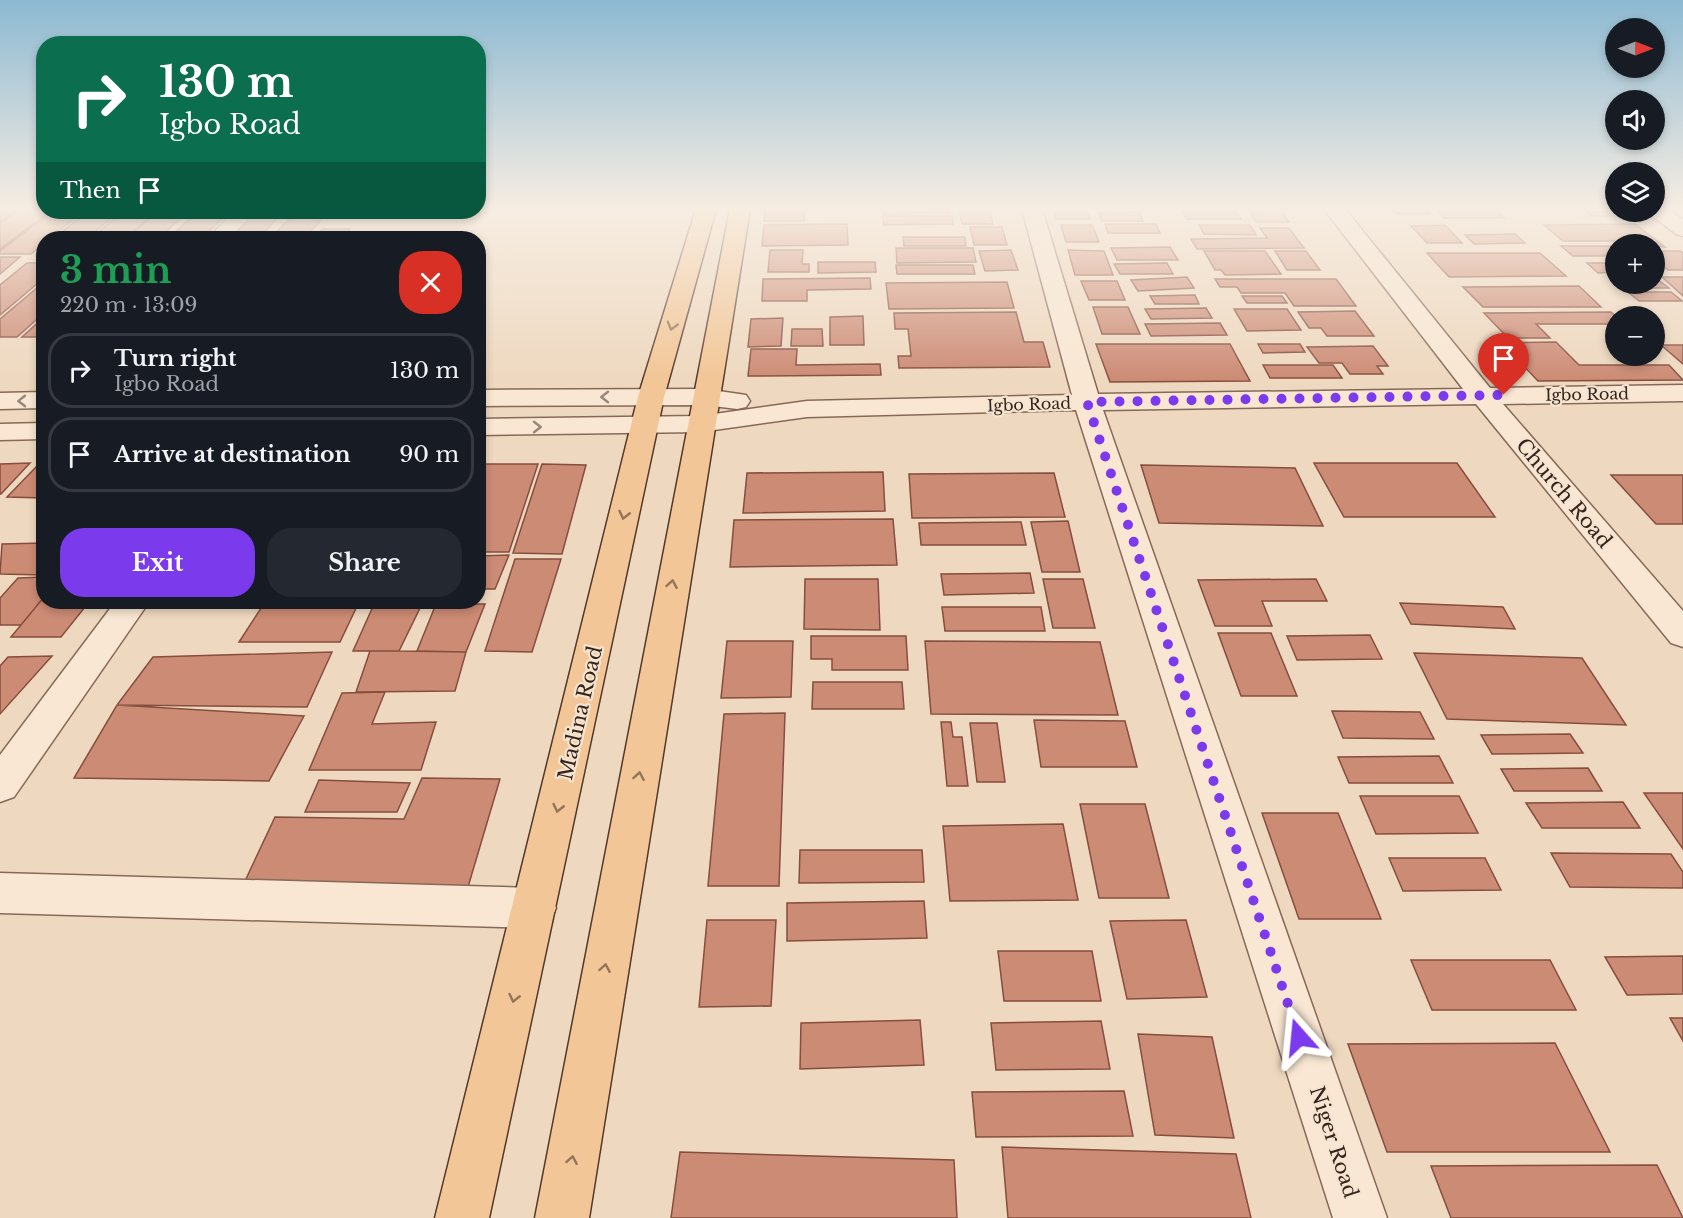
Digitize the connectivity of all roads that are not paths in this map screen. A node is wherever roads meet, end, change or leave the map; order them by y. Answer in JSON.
{"nodes":[{"id":1,"x":690,"y":266,"type":"edge"},
{"id":2,"x":730,"y":266,"type":"edge"},
{"id":3,"x":1048,"y":266,"type":"edge"},
{"id":4,"x":1379,"y":266,"type":"edge"},
{"id":5,"x":1683,"y":393,"type":"edge"},
{"id":6,"x":1482,"y":395,"type":"junction"},
{"id":7,"x":486,"y":399,"type":"edge"},
{"id":8,"x":36,"y":400,"type":"edge"},
{"id":9,"x":0,"y":401,"type":"edge"},
{"id":10,"x":1087,"y":402,"type":"junction"},
{"id":11,"x":703,"y":410,"type":"junction"},
{"id":12,"x":647,"y":412,"type":"junction"},
{"id":13,"x":486,"y":426,"type":"edge"},
{"id":14,"x":36,"y":431,"type":"edge"},
{"id":15,"x":0,"y":432,"type":"edge"},
{"id":16,"x":128,"y":609,"type":"edge"},
{"id":17,"x":1683,"y":634,"type":"edge"},
{"id":18,"x":0,"y":785,"type":"edge"},
{"id":19,"x":0,"y":893,"type":"edge"},
{"id":20,"x":536,"y":908,"type":"junction"},
{"id":21,"x":462,"y":1218,"type":"edge"},
{"id":22,"x":562,"y":1218,"type":"edge"},
{"id":23,"x":1360,"y":1218,"type":"edge"}],
"edges":[{"from":1,"to":12,"type":"main road","name":"Madina Road","one_way":true},
{"from":2,"to":11,"type":"main road"},
{"from":3,"to":10,"type":"street","name":"Niger Road"},
{"from":4,"to":6,"type":"street","name":"Church Road"},
{"from":5,"to":6,"type":"street","name":"Igbo Road"},
{"from":6,"to":10,"type":"street","name":"Igbo Road"},
{"from":6,"to":17,"type":"street","name":"Church Road"},
{"from":12,"to":7,"type":"street","name":"Igbo Road","one_way":true},
{"from":8,"to":9,"type":"street","one_way":true},
{"from":10,"to":11,"type":"street","name":"Igbo Road"},
{"from":10,"to":23,"type":"street","name":"Niger Road"},
{"from":11,"to":12,"type":"street","name":"Igbo Road"},
{"from":22,"to":11,"type":"main road","one_way":true},
{"from":13,"to":12,"type":"street","name":"Igbo Road","one_way":true},
{"from":12,"to":20,"type":"main road","name":"Madina Road","one_way":true},
{"from":14,"to":15,"type":"street"},
{"from":16,"to":18,"type":"street"},
{"from":19,"to":20,"type":"street"},
{"from":20,"to":21,"type":"main road","name":"Madina Road","one_way":true}]}
